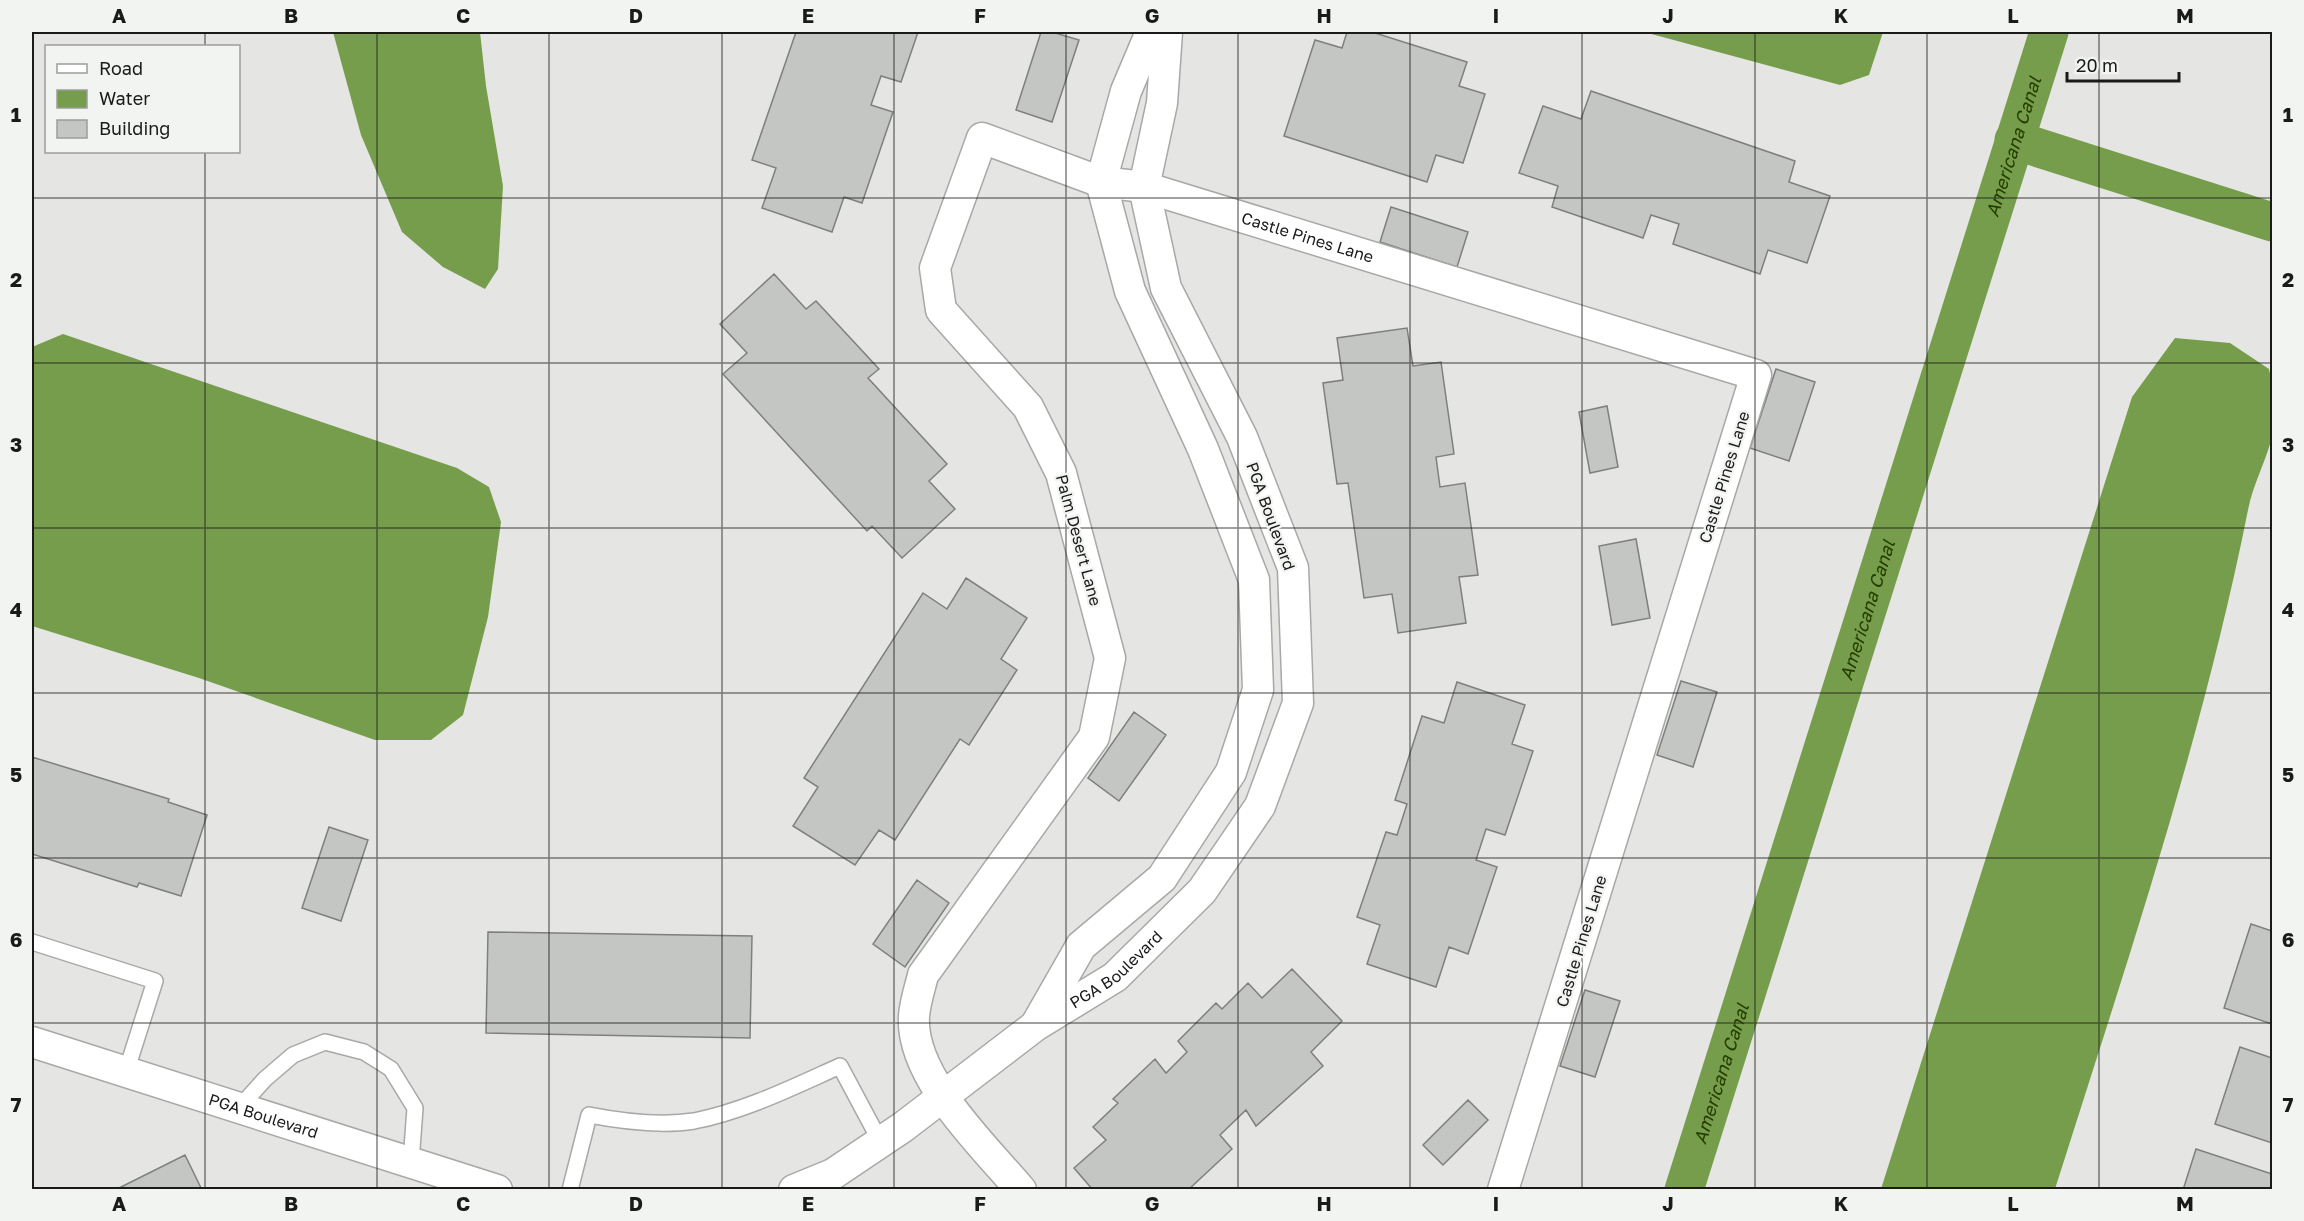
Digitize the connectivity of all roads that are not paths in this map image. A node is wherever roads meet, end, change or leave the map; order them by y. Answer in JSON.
{"nodes":[{"id":1,"x":1151,"y":32,"type":"edge"},
{"id":2,"x":1167,"y":32,"type":"edge"},
{"id":3,"x":1101,"y":183,"type":"junction"},
{"id":4,"x":1144,"y":187,"type":"junction"},
{"id":5,"x":32,"y":942,"type":"edge"},
{"id":6,"x":1035,"y":1026,"type":"junction"},
{"id":7,"x":32,"y":1042,"type":"edge"},
{"id":8,"x":126,"y":1072,"type":"junction"},
{"id":9,"x":942,"y":1097,"type":"junction"},
{"id":10,"x":239,"y":1108,"type":"junction"},
{"id":11,"x":880,"y":1141,"type":"junction"},
{"id":12,"x":411,"y":1162,"type":"junction"},
{"id":13,"x":497,"y":1190,"type":"edge"},
{"id":14,"x":570,"y":1190,"type":"edge"},
{"id":15,"x":794,"y":1190,"type":"edge"},
{"id":16,"x":1021,"y":1190,"type":"edge"},
{"id":17,"x":1503,"y":1190,"type":"edge"}],
"edges":[{"from":1,"to":3,"type":"street"},
{"from":2,"to":4,"type":"street","name":"PGA Boulevard"},
{"from":3,"to":4,"type":"street","name":"Palm Desert Lane"},
{"from":3,"to":6,"type":"street","name":"PGA Boulevard"},
{"from":3,"to":9,"type":"street","name":"Palm Desert Lane"},
{"from":4,"to":6,"type":"street","name":"PGA Boulevard"},
{"from":4,"to":17,"type":"street","name":"Castle Pines Lane"},
{"from":5,"to":8,"type":"lane"},
{"from":6,"to":9,"type":"street","name":"PGA Boulevard"},
{"from":7,"to":8,"type":"street","name":"PGA Boulevard"},
{"from":8,"to":10,"type":"street","name":"PGA Boulevard"},
{"from":9,"to":11,"type":"street","name":"PGA Boulevard"},
{"from":9,"to":16,"type":"street"},
{"from":10,"to":12,"type":"street","name":"PGA Boulevard"},
{"from":10,"to":12,"type":"lane"},
{"from":11,"to":14,"type":"lane"},
{"from":11,"to":15,"type":"street","name":"PGA Boulevard"},
{"from":12,"to":13,"type":"street","name":"PGA Boulevard"}]}
